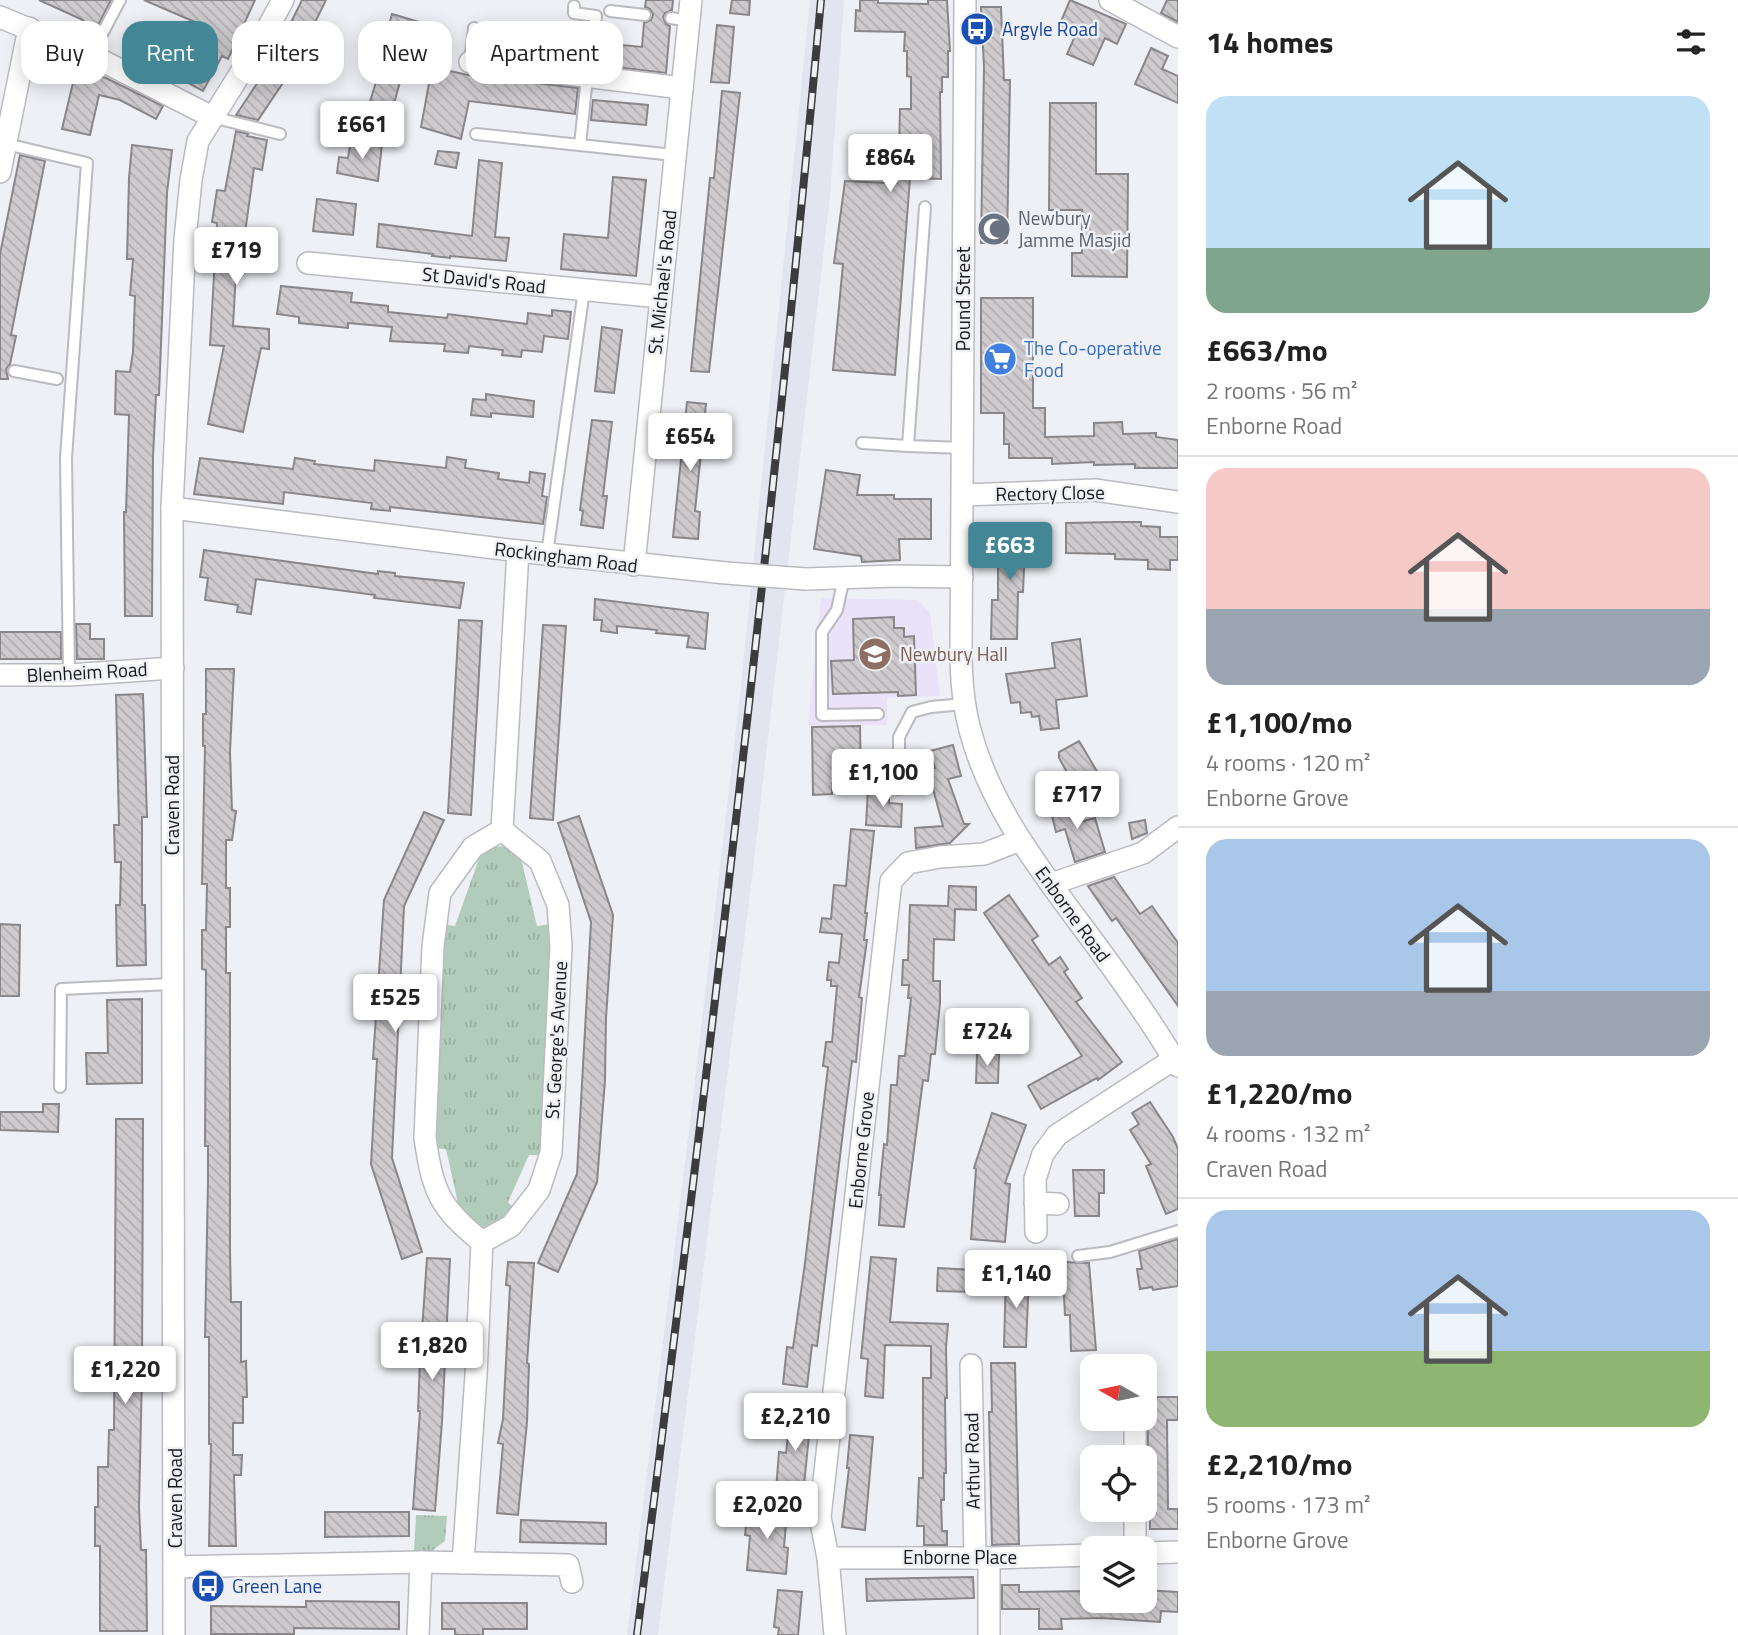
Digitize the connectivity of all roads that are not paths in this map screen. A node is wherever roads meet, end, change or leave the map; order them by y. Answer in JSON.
{"nodes":[{"id":1,"x":120,"y":0,"type":"edge"},
{"id":2,"x":283,"y":0,"type":"edge"},
{"id":3,"x":965,"y":0,"type":"edge"},
{"id":4,"x":1110,"y":0,"type":"edge"},
{"id":5,"x":574,"y":6,"type":"dead end"},
{"id":6,"x":610,"y":11,"type":"dead end"},
{"id":7,"x":684,"y":13,"type":"edge"},
{"id":8,"x":645,"y":15,"type":"dead end"},
{"id":9,"x":0,"y":17,"type":"edge"},
{"id":10,"x":595,"y":21,"type":"edge"},
{"id":11,"x":108,"y":23,"type":"edge"},
{"id":12,"x":21,"y":25,"type":"edge"},
{"id":13,"x":1178,"y":37,"type":"edge"},
{"id":14,"x":108,"y":64,"type":"edge"},
{"id":15,"x":21,"y":68,"type":"edge"},
{"id":16,"x":623,"y":81,"type":"edge"},
{"id":17,"x":588,"y":84,"type":"edge"},
{"id":18,"x":682,"y":88,"type":"junction"},
{"id":19,"x":212,"y":117,"type":"junction"},
{"id":20,"x":280,"y":134,"type":"dead end"},
{"id":21,"x":476,"y":134,"type":"dead end"},
{"id":22,"x":6,"y":144,"type":"junction"},
{"id":23,"x":580,"y":145,"type":"junction"},
{"id":24,"x":674,"y":155,"type":"junction"},
{"id":25,"x":0,"y":172,"type":"edge"},
{"id":26,"x":925,"y":207,"type":"dead end"},
{"id":27,"x":308,"y":264,"type":"dead end"},
{"id":28,"x":584,"y":290,"type":"junction"},
{"id":29,"x":660,"y":297,"type":"junction"},
{"id":30,"x":14,"y":371,"type":"dead end"},
{"id":31,"x":57,"y":379,"type":"dead end"},
{"id":32,"x":862,"y":443,"type":"dead end"},
{"id":33,"x":908,"y":446,"type":"junction"},
{"id":34,"x":963,"y":448,"type":"junction"},
{"id":35,"x":963,"y":473,"type":"joint"},
{"id":36,"x":963,"y":495,"type":"junction"},
{"id":37,"x":1178,"y":502,"type":"edge"},
{"id":38,"x":172,"y":508,"type":"junction"},
{"id":39,"x":518,"y":551,"type":"junction"},
{"id":40,"x":547,"y":554,"type":"junction"},
{"id":41,"x":635,"y":565,"type":"junction"},
{"id":42,"x":844,"y":577,"type":"junction"},
{"id":43,"x":962,"y":577,"type":"junction"},
{"id":44,"x":173,"y":668,"type":"junction"},
{"id":45,"x":0,"y":675,"type":"edge"},
{"id":46,"x":69,"y":675,"type":"junction"},
{"id":47,"x":964,"y":704,"type":"junction"},
{"id":48,"x":878,"y":714,"type":"dead end"},
{"id":49,"x":899,"y":789,"type":"dead end"},
{"id":50,"x":1178,"y":827,"type":"edge"},
{"id":51,"x":502,"y":830,"type":"junction"},
{"id":52,"x":1020,"y":840,"type":"junction"},
{"id":53,"x":1051,"y":884,"type":"junction"},
{"id":54,"x":171,"y":984,"type":"junction"},
{"id":55,"x":1176,"y":1063,"type":"edge"},
{"id":56,"x":60,"y":1087,"type":"dead end"},
{"id":57,"x":1035,"y":1203,"type":"junction"},
{"id":58,"x":1058,"y":1203,"type":"dead end"},
{"id":59,"x":1178,"y":1231,"type":"edge"},
{"id":60,"x":1036,"y":1232,"type":"dead end"},
{"id":61,"x":482,"y":1242,"type":"junction"},
{"id":62,"x":1078,"y":1256,"type":"dead end"},
{"id":63,"x":971,"y":1365,"type":"dead end"},
{"id":64,"x":1178,"y":1552,"type":"edge"},
{"id":65,"x":1157,"y":1553,"type":"edge"},
{"id":66,"x":1080,"y":1555,"type":"edge"},
{"id":67,"x":828,"y":1558,"type":"junction"},
{"id":68,"x":982,"y":1558,"type":"junction"},
{"id":69,"x":421,"y":1562,"type":"junction"},
{"id":70,"x":463,"y":1563,"type":"junction"},
{"id":71,"x":174,"y":1567,"type":"junction"},
{"id":72,"x":572,"y":1582,"type":"dead end"},
{"id":73,"x":174,"y":1635,"type":"edge"},
{"id":74,"x":418,"y":1635,"type":"edge"},
{"id":75,"x":835,"y":1635,"type":"edge"},
{"id":76,"x":989,"y":1635,"type":"edge"}],
"edges":[{"from":1,"to":11,"type":"lane"},
{"from":2,"to":19,"type":"street","name":"Craven Road"},
{"from":3,"to":34,"type":"street","name":"Pound Street"},
{"from":4,"to":13,"type":"street"},
{"from":5,"to":10,"type":"lane"},
{"from":6,"to":8,"type":"lane"},
{"from":7,"to":18,"type":"street","name":"St. Michael's Road"},
{"from":9,"to":12,"type":"street"},
{"from":14,"to":19,"type":"street"},
{"from":15,"to":22,"type":"street"},
{"from":16,"to":18,"type":"street"},
{"from":17,"to":23,"type":"lane"},
{"from":18,"to":24,"type":"street","name":"St. Michael's Road"},
{"from":19,"to":20,"type":"lane"},
{"from":19,"to":38,"type":"street","name":"Craven Road"},
{"from":21,"to":23,"type":"lane"},
{"from":22,"to":25,"type":"street"},
{"from":22,"to":46,"type":"lane"},
{"from":23,"to":24,"type":"lane"},
{"from":24,"to":29,"type":"street","name":"St. Michael's Road"},
{"from":26,"to":33,"type":"lane"},
{"from":27,"to":28,"type":"street","name":"St David's Road"},
{"from":28,"to":29,"type":"street","name":"St David's Road"},
{"from":28,"to":40,"type":"lane"},
{"from":29,"to":41,"type":"street","name":"St. Michael's Road"},
{"from":30,"to":31,"type":"lane"},
{"from":32,"to":33,"type":"lane"},
{"from":33,"to":34,"type":"lane"},
{"from":34,"to":35,"type":"street","name":"Pound Street"},
{"from":35,"to":36,"type":"street","name":"Enborne Road"},
{"from":36,"to":37,"type":"street","name":"Rectory Close"},
{"from":36,"to":43,"type":"street","name":"Enborne Road"},
{"from":38,"to":39,"type":"street","name":"Rockingham Road"},
{"from":38,"to":44,"type":"street","name":"Craven Road"},
{"from":39,"to":40,"type":"street","name":"Rockingham Road"},
{"from":39,"to":51,"type":"street"},
{"from":40,"to":41,"type":"street","name":"Rockingham Road"},
{"from":41,"to":42,"type":"street","name":"Rockingham Road","bridge":true},
{"from":42,"to":43,"type":"street","name":"Rockingham Road"},
{"from":42,"to":48,"type":"lane"},
{"from":43,"to":47,"type":"street","name":"Enborne Road"},
{"from":44,"to":46,"type":"street","name":"Blenheim Road"},
{"from":44,"to":54,"type":"street","name":"Craven Road"},
{"from":45,"to":46,"type":"street","name":"Blenheim Road"},
{"from":47,"to":49,"type":"lane"},
{"from":47,"to":52,"type":"street","name":"Enborne Road"},
{"from":50,"to":53,"type":"street"},
{"from":51,"to":61,"type":"street"},
{"from":51,"to":61,"type":"street","name":"St. George's Avenue"},
{"from":52,"to":53,"type":"street","name":"Enborne Road"},
{"from":52,"to":67,"type":"street","name":"Enborne Grove"},
{"from":53,"to":55,"type":"street","name":"Enborne Road"},
{"from":54,"to":56,"type":"lane"},
{"from":54,"to":71,"type":"street","name":"Craven Road"},
{"from":55,"to":57,"type":"street","name":"Enborne Road"},
{"from":57,"to":58,"type":"street"},
{"from":57,"to":60,"type":"street","name":"Enborne Road"},
{"from":59,"to":62,"type":"lane"},
{"from":61,"to":70,"type":"street"},
{"from":63,"to":68,"type":"street","name":"Arthur Road"},
{"from":64,"to":65,"type":"street"},
{"from":66,"to":68,"type":"street","name":"Enborne Place"},
{"from":67,"to":68,"type":"street","name":"Enborne Place"},
{"from":67,"to":75,"type":"street","name":"Enborne Grove"},
{"from":68,"to":76,"type":"street","name":"Arthur Road"},
{"from":69,"to":70,"type":"street"},
{"from":69,"to":71,"type":"street"},
{"from":69,"to":74,"type":"street"},
{"from":70,"to":72,"type":"street"},
{"from":71,"to":73,"type":"street","name":"Craven Road"}]}
